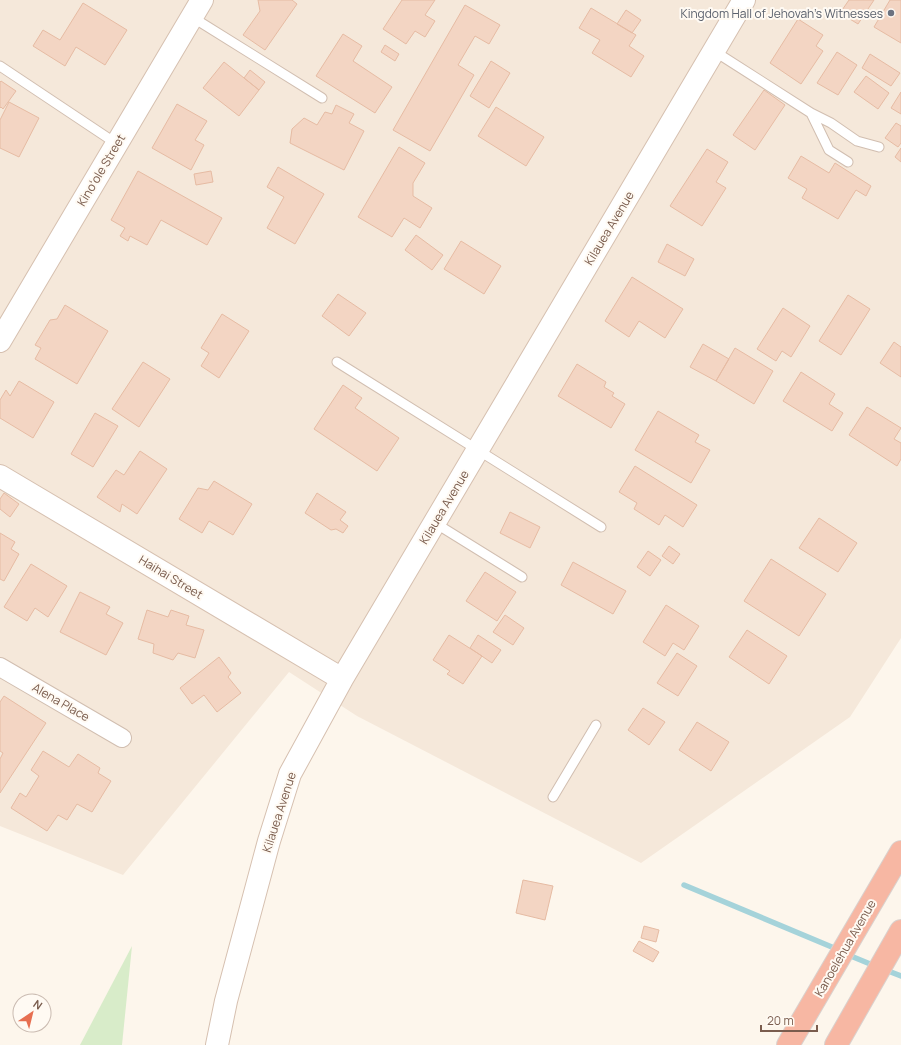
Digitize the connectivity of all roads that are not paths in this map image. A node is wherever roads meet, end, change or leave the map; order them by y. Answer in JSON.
{"nodes":[{"id":1,"x":744,"y":0,"type":"edge"},
{"id":2,"x":197,"y":8,"type":"edge"},
{"id":3,"x":714,"y":51,"type":"junction"},
{"id":4,"x":0,"y":66,"type":"edge"},
{"id":5,"x":322,"y":98,"type":"dead end"},
{"id":6,"x":810,"y":113,"type":"junction"},
{"id":7,"x":117,"y":144,"type":"junction"},
{"id":8,"x":879,"y":147,"type":"dead end"},
{"id":9,"x":848,"y":162,"type":"dead end"},
{"id":10,"x":0,"y":340,"type":"edge"},
{"id":11,"x":336,"y":362,"type":"dead end"},
{"id":12,"x":478,"y":450,"type":"junction"},
{"id":13,"x":0,"y":476,"type":"edge"},
{"id":14,"x":435,"y":523,"type":"junction"},
{"id":15,"x":601,"y":527,"type":"dead end"},
{"id":16,"x":522,"y":577,"type":"dead end"},
{"id":17,"x":0,"y":666,"type":"edge"},
{"id":18,"x":342,"y":679,"type":"junction"},
{"id":19,"x":596,"y":725,"type":"dead end"},
{"id":20,"x":122,"y":738,"type":"dead end"},
{"id":21,"x":553,"y":797,"type":"dead end"},
{"id":22,"x":901,"y":852,"type":"edge"},
{"id":23,"x":901,"y":931,"type":"edge"},
{"id":24,"x":217,"y":1045,"type":"edge"},
{"id":25,"x":788,"y":1045,"type":"edge"},
{"id":26,"x":836,"y":1045,"type":"edge"}],
"edges":[{"from":1,"to":3,"type":"street","name":"Kilauea Avenue"},
{"from":2,"to":5,"type":"lane"},
{"from":2,"to":7,"type":"street","name":"Kinoʻole Street"},
{"from":3,"to":6,"type":"lane"},
{"from":3,"to":12,"type":"street","name":"Kilauea Avenue"},
{"from":4,"to":7,"type":"lane"},
{"from":6,"to":8,"type":"lane"},
{"from":6,"to":9,"type":"lane"},
{"from":7,"to":10,"type":"street","name":"Kinoʻole Street"},
{"from":11,"to":12,"type":"lane"},
{"from":12,"to":14,"type":"street","name":"Kilauea Avenue"},
{"from":12,"to":15,"type":"lane"},
{"from":13,"to":18,"type":"street","name":"Haihai Street"},
{"from":14,"to":16,"type":"lane"},
{"from":14,"to":18,"type":"street","name":"Kilauea Avenue"},
{"from":17,"to":20,"type":"street","name":"Alena Place"},
{"from":18,"to":24,"type":"street","name":"Kilauea Avenue"},
{"from":19,"to":21,"type":"lane"},
{"from":22,"to":25,"type":"highway","name":"Kanoelehua Avenue"},
{"from":23,"to":26,"type":"highway"}]}
